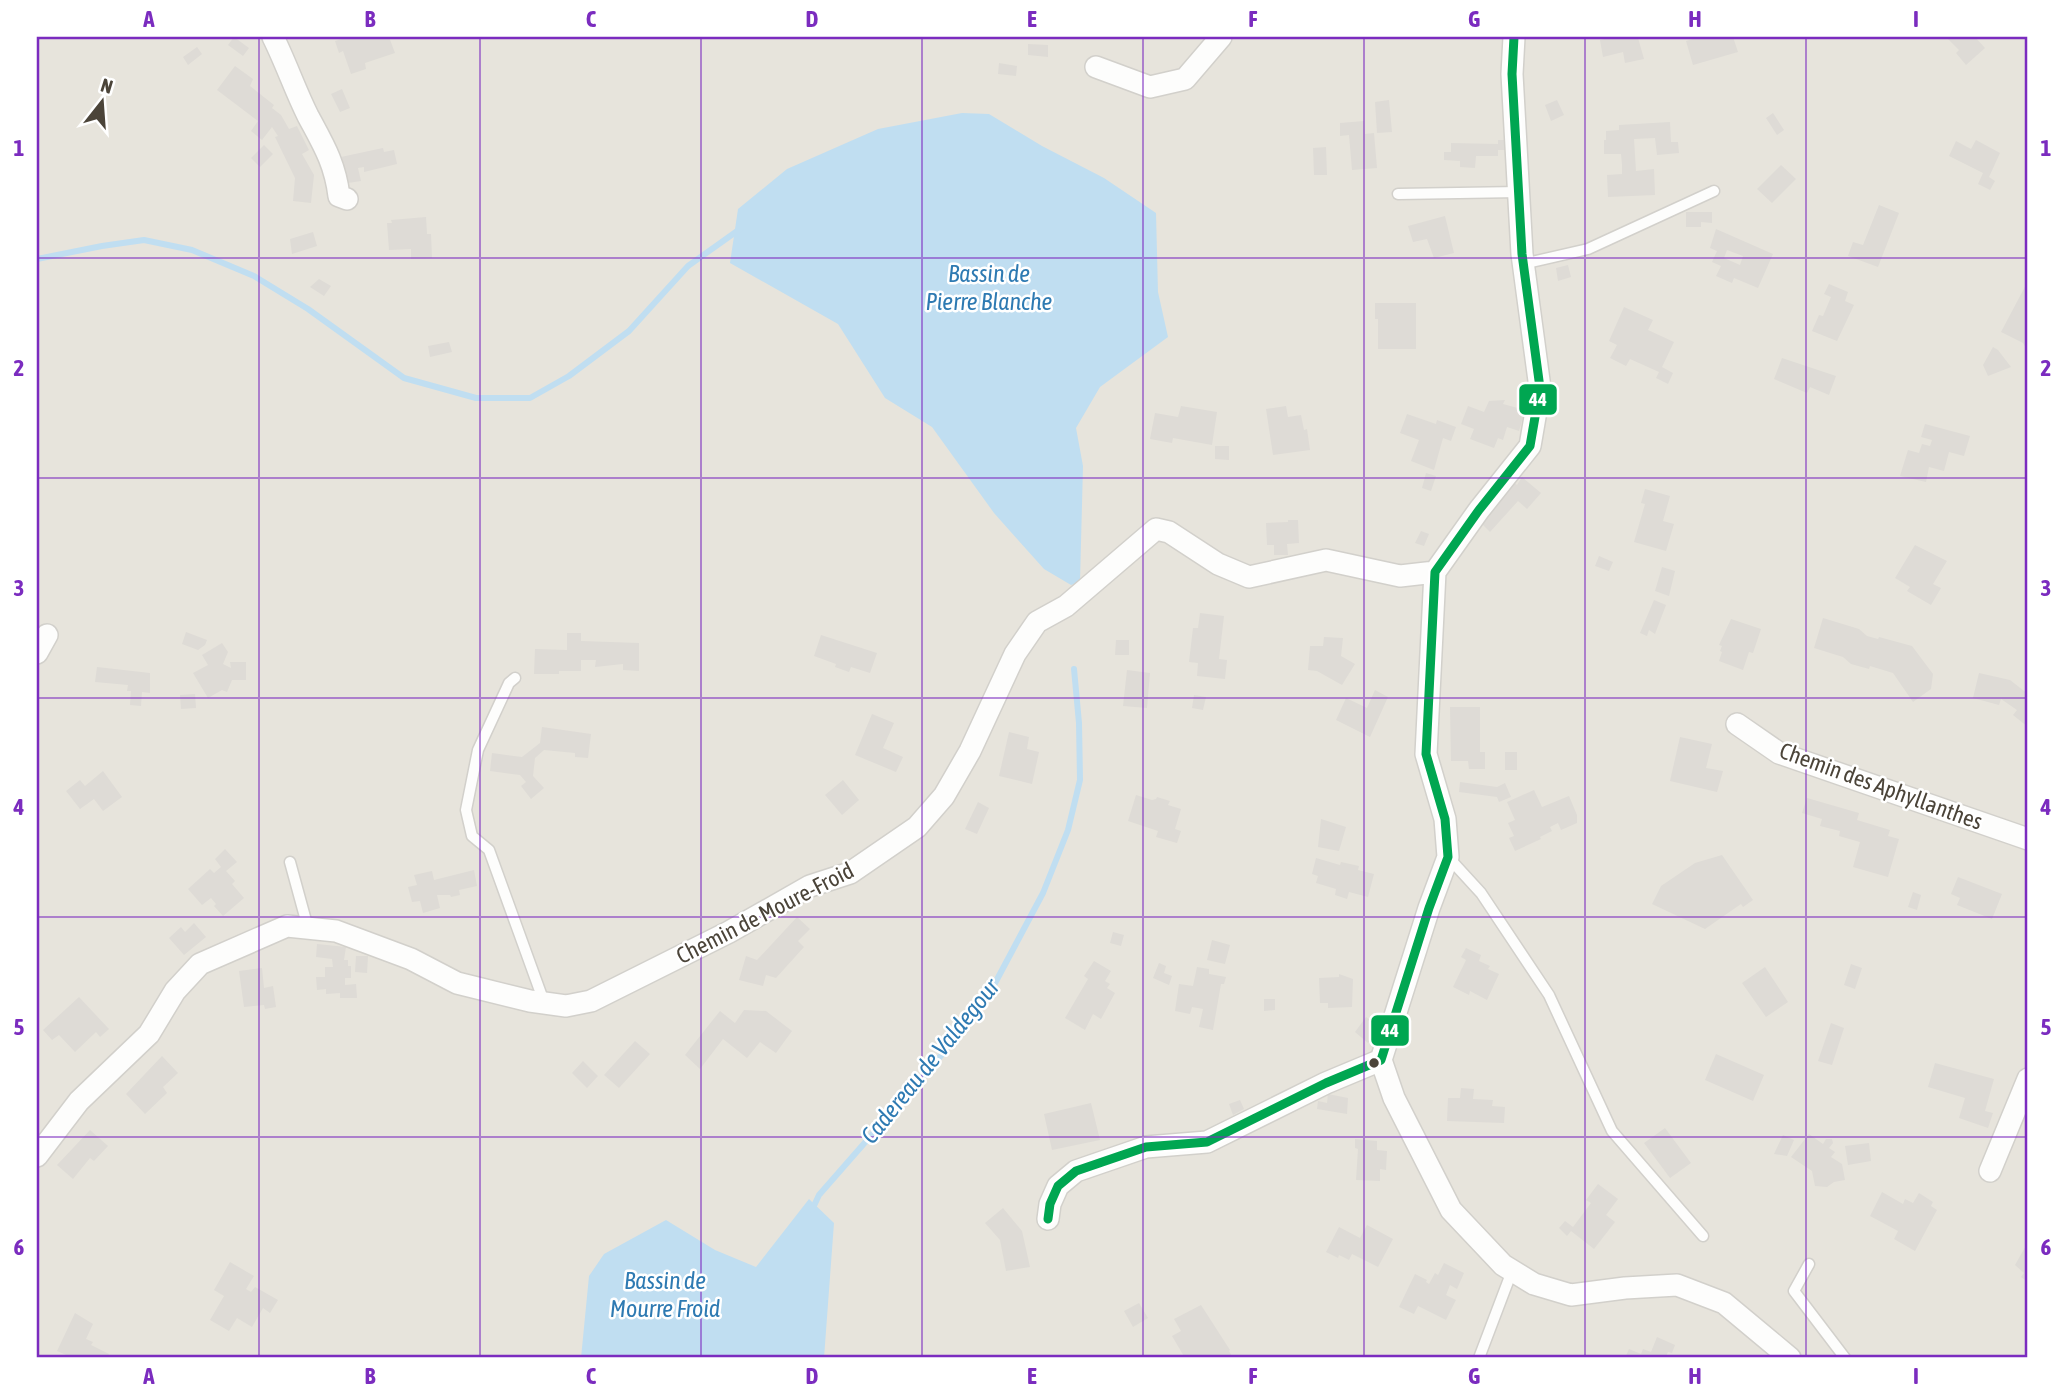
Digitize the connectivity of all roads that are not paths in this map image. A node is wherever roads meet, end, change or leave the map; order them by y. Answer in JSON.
{"nodes":[{"id":1,"x":273,"y":37,"type":"edge"},
{"id":2,"x":1221,"y":37,"type":"edge"},
{"id":3,"x":1514,"y":37,"type":"edge"},
{"id":4,"x":1096,"y":67,"type":"dead end"},
{"id":5,"x":1714,"y":191,"type":"dead end"},
{"id":6,"x":1519,"y":192,"type":"junction"},
{"id":7,"x":1398,"y":194,"type":"dead end"},
{"id":8,"x":347,"y":199,"type":"dead end"},
{"id":9,"x":1523,"y":264,"type":"junction"},
{"id":10,"x":1435,"y":572,"type":"junction"},
{"id":11,"x":515,"y":678,"type":"dead end"},
{"id":12,"x":1737,"y":724,"type":"dead end"},
{"id":13,"x":2028,"y":839,"type":"edge"},
{"id":14,"x":1448,"y":857,"type":"junction"},
{"id":15,"x":290,"y":862,"type":"dead end"},
{"id":16,"x":308,"y":928,"type":"junction"},
{"id":17,"x":544,"y":1002,"type":"junction"},
{"id":18,"x":1381,"y":1059,"type":"junction"},
{"id":19,"x":2028,"y":1079,"type":"edge"},
{"id":20,"x":37,"y":1156,"type":"edge"},
{"id":21,"x":1990,"y":1171,"type":"dead end"},
{"id":22,"x":1048,"y":1220,"type":"dead end"},
{"id":23,"x":1703,"y":1236,"type":"dead end"},
{"id":24,"x":1809,"y":1264,"type":"dead end"},
{"id":25,"x":1512,"y":1271,"type":"junction"},
{"id":26,"x":1479,"y":1358,"type":"edge"},
{"id":27,"x":1790,"y":1358,"type":"edge"},
{"id":28,"x":1845,"y":1358,"type":"edge"}],
"edges":[{"from":1,"to":8,"type":"street"},
{"from":2,"to":4,"type":"street"},
{"from":3,"to":6,"type":"street"},
{"from":5,"to":9,"type":"lane"},
{"from":6,"to":7,"type":"lane"},
{"from":6,"to":9,"type":"street"},
{"from":9,"to":10,"type":"street"},
{"from":10,"to":14,"type":"street"},
{"from":10,"to":17,"type":"street","name":"Chemin de Moure-Froid"},
{"from":11,"to":17,"type":"lane"},
{"from":12,"to":13,"type":"street","name":"Chemin des Aphyllanthes"},
{"from":14,"to":18,"type":"street"},
{"from":14,"to":23,"type":"lane"},
{"from":15,"to":16,"type":"lane"},
{"from":16,"to":17,"type":"street","name":"Chemin de Moure-Froid"},
{"from":16,"to":20,"type":"street","name":"Chemin de Moure-Froid"},
{"from":18,"to":22,"type":"street"},
{"from":18,"to":25,"type":"street"},
{"from":19,"to":21,"type":"street"},
{"from":24,"to":28,"type":"lane"},
{"from":25,"to":26,"type":"lane"},
{"from":25,"to":27,"type":"street"}]}
